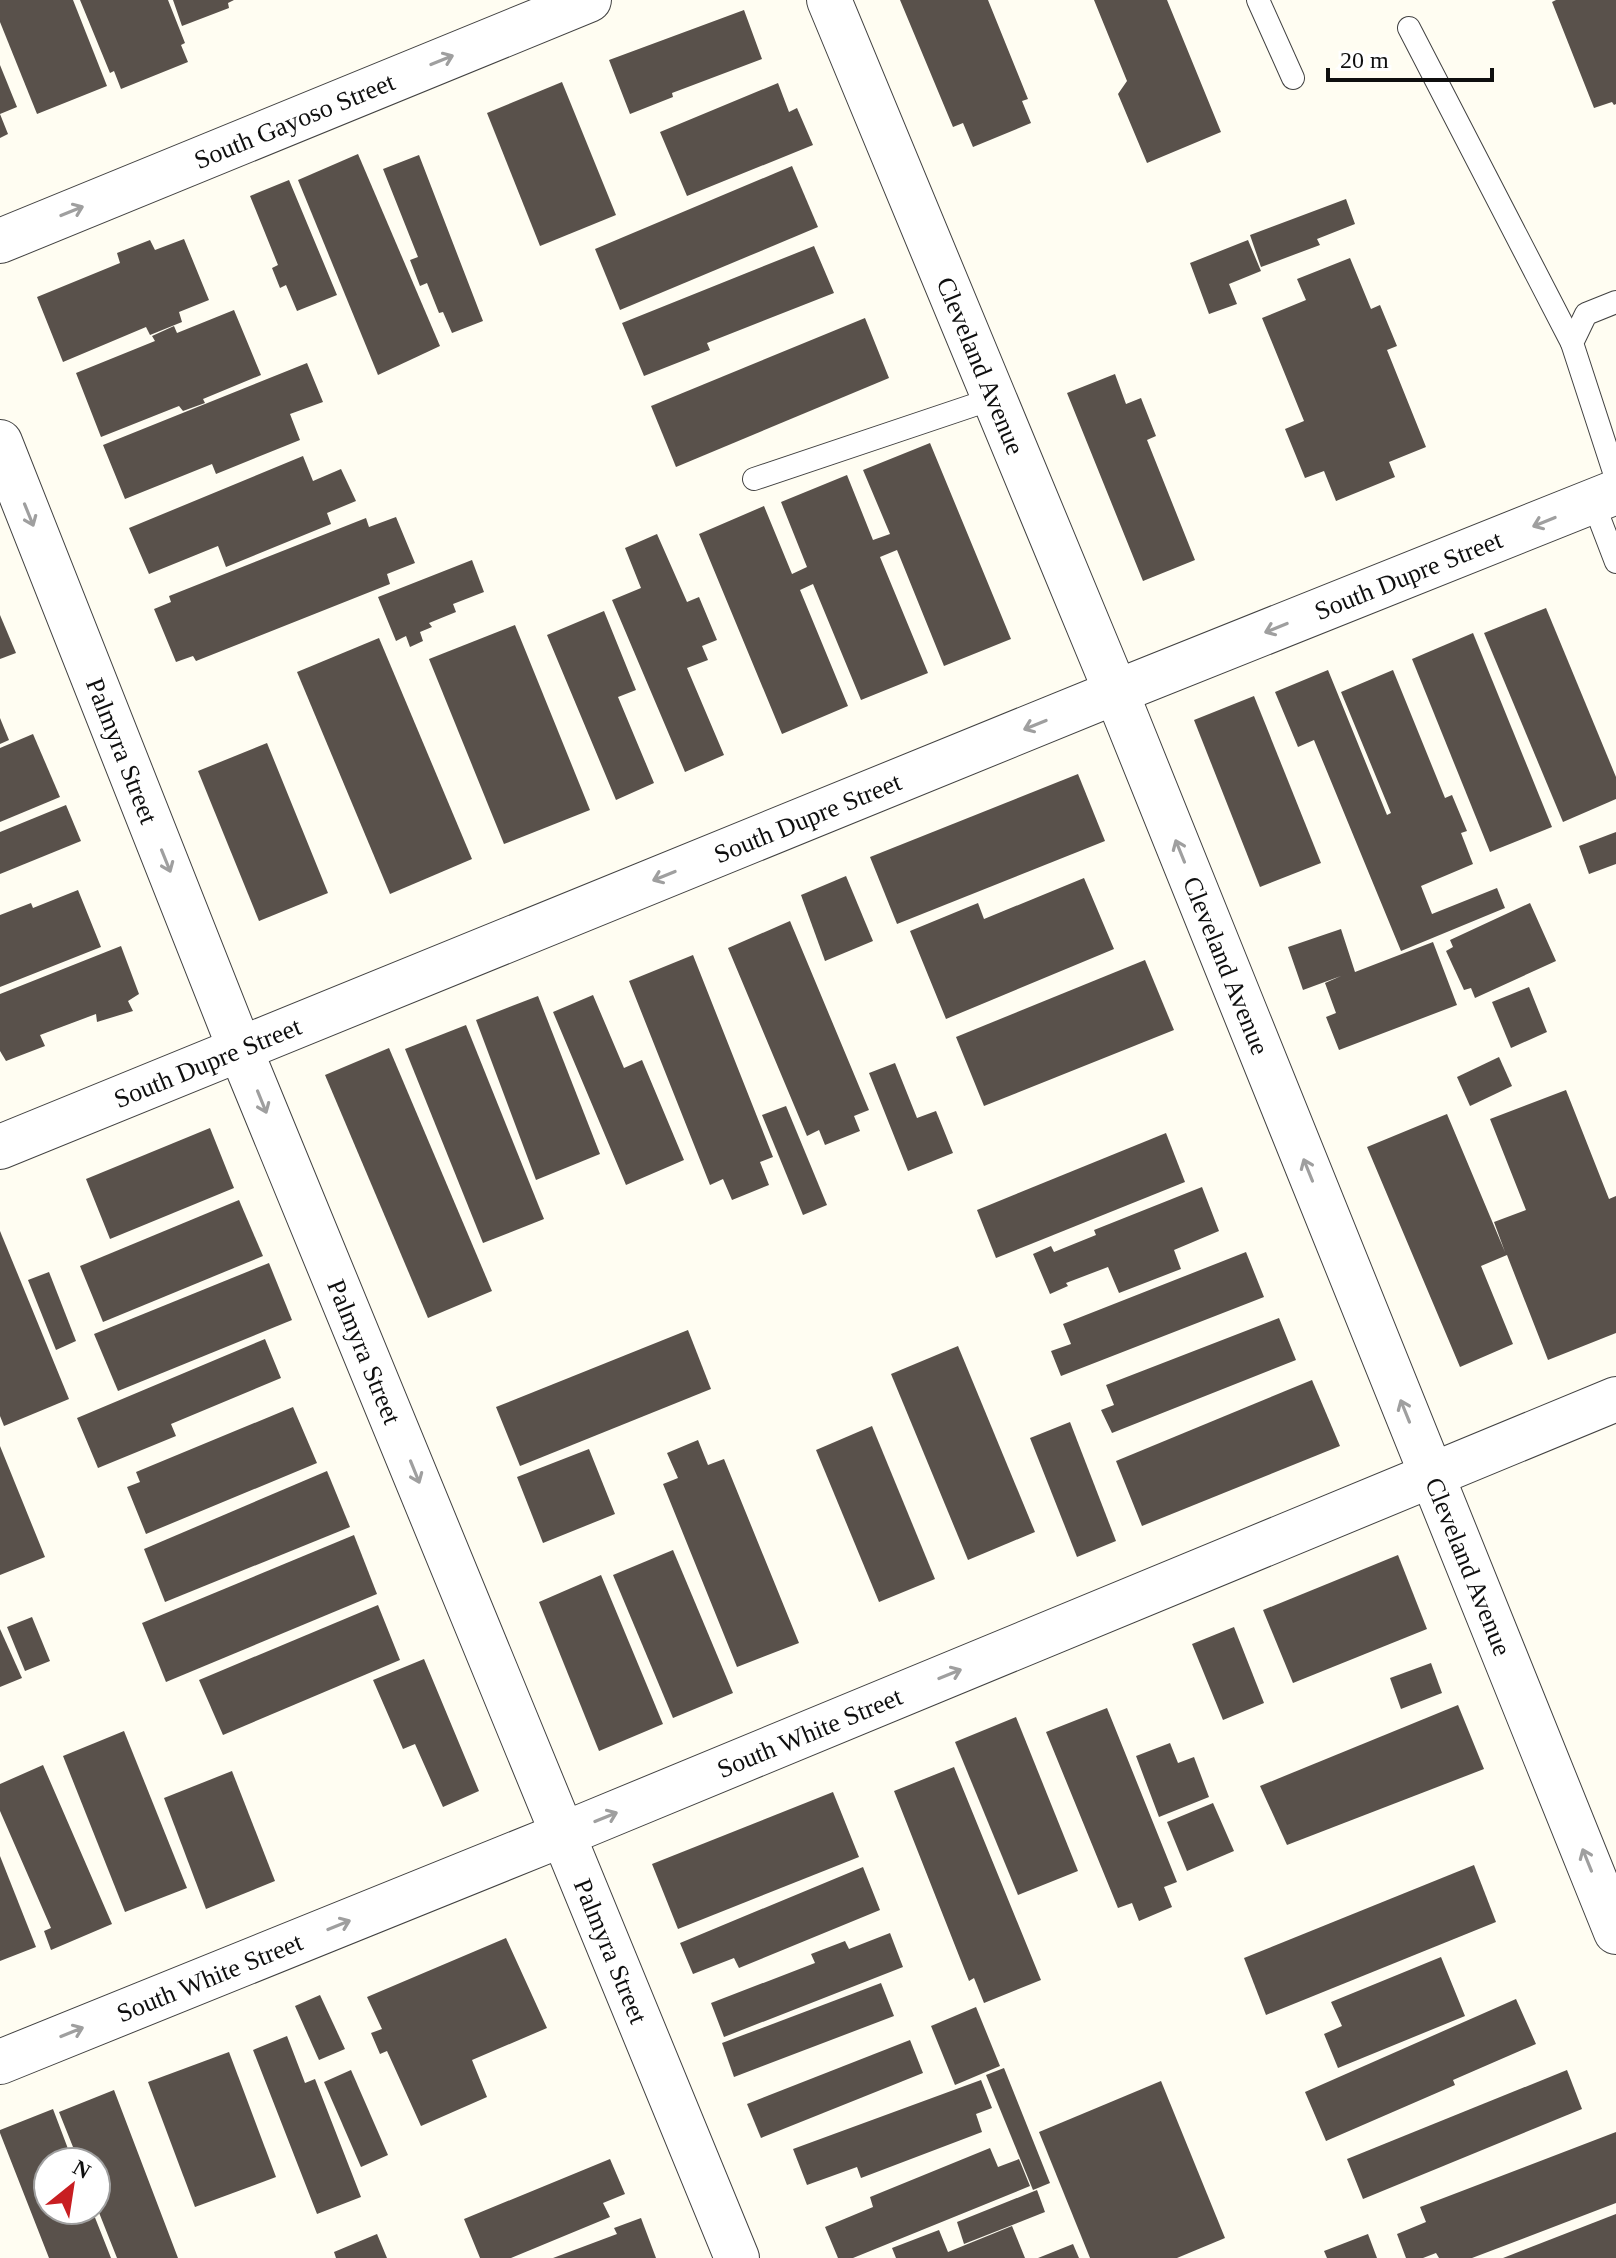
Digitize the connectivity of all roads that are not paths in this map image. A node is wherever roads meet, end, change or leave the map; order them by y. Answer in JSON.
{"nodes":[{"id":1,"x":589,"y":0,"type":"edge"},
{"id":2,"x":829,"y":0,"type":"edge"},
{"id":3,"x":1258,"y":0,"type":"edge"},
{"id":4,"x":1409,"y":28,"type":"dead end"},
{"id":5,"x":1293,"y":78,"type":"dead end"},
{"id":6,"x":0,"y":241,"type":"edge"},
{"id":7,"x":1616,"y":302,"type":"edge"},
{"id":8,"x":1572,"y":343,"type":"junction"},
{"id":9,"x":995,"y":398,"type":"junction"},
{"id":10,"x":0,"y":442,"type":"edge"},
{"id":11,"x":754,"y":479,"type":"dead end"},
{"id":12,"x":1608,"y":491,"type":"edge"},
{"id":13,"x":1616,"y":562,"type":"edge"},
{"id":14,"x":1116,"y":692,"type":"junction"},
{"id":15,"x":240,"y":1049,"type":"junction"},
{"id":16,"x":0,"y":1147,"type":"edge"},
{"id":17,"x":1616,"y":1399,"type":"edge"},
{"id":18,"x":1431,"y":1475,"type":"junction"},
{"id":19,"x":564,"y":1834,"type":"junction"},
{"id":20,"x":1616,"y":1932,"type":"edge"},
{"id":21,"x":0,"y":2062,"type":"edge"},
{"id":22,"x":737,"y":2258,"type":"edge"}],
"edges":[{"from":6,"to":1,"type":"street","name":"South Gayoso Street","one_way":true},
{"from":2,"to":9,"type":"street","name":"Cleveland Avenue"},
{"from":3,"to":5,"type":"lane"},
{"from":4,"to":8,"type":"lane"},
{"from":7,"to":8,"type":"lane"},
{"from":8,"to":12,"type":"lane"},
{"from":9,"to":11,"type":"lane"},
{"from":9,"to":14,"type":"street","name":"Cleveland Avenue"},
{"from":10,"to":15,"type":"street","name":"Palmyra Street","one_way":true},
{"from":12,"to":13,"type":"lane"},
{"from":12,"to":14,"type":"street","name":"South Dupre Street","one_way":true},
{"from":14,"to":15,"type":"street","name":"South Dupre Street","one_way":true},
{"from":18,"to":14,"type":"street","name":"Cleveland Avenue","one_way":true},
{"from":15,"to":16,"type":"street","name":"South Dupre Street"},
{"from":15,"to":19,"type":"street","name":"Palmyra Street","one_way":true},
{"from":17,"to":18,"type":"street","name":"South White Street"},
{"from":19,"to":18,"type":"street","name":"South White Street","one_way":true},
{"from":20,"to":18,"type":"street","name":"Cleveland Avenue","one_way":true},
{"from":21,"to":19,"type":"street","name":"South White Street","one_way":true},
{"from":19,"to":22,"type":"street","name":"Palmyra Street"}]}
